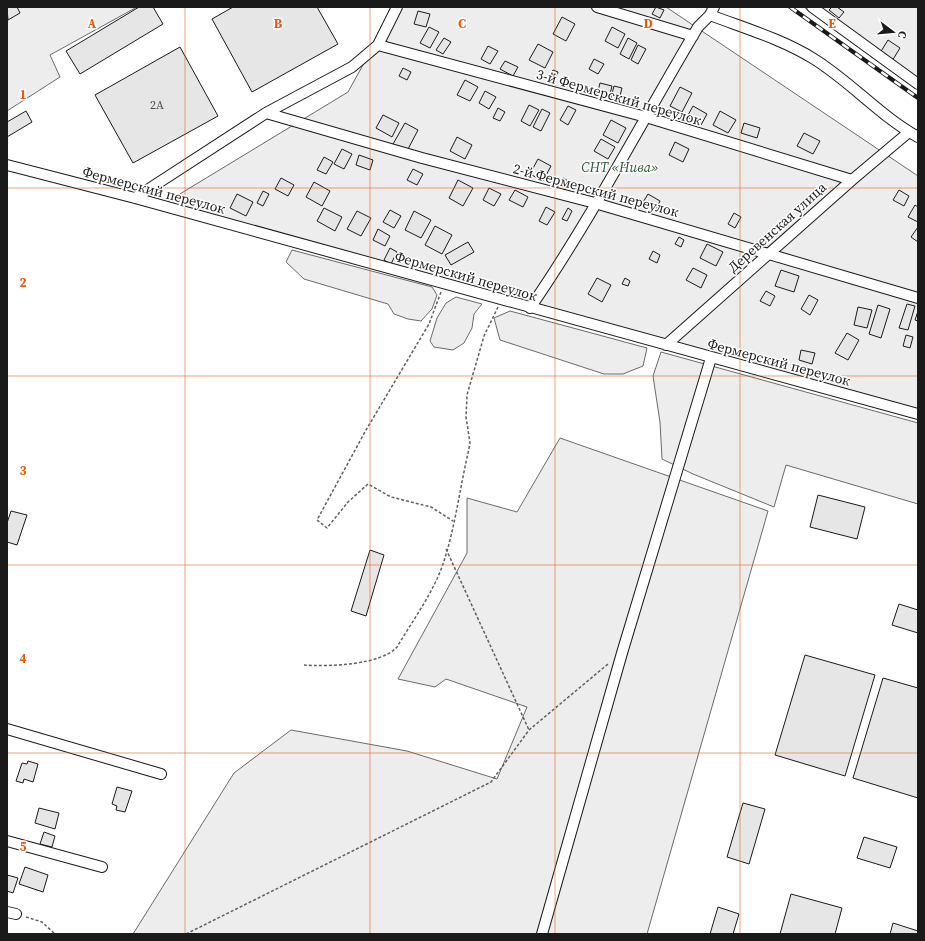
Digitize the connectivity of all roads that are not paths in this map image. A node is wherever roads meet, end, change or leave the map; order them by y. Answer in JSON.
{"nodes":[{"id":1,"x":397,"y":7,"type":"edge"},
{"id":2,"x":597,"y":7,"type":"edge"},
{"id":3,"x":812,"y":7,"type":"edge"},
{"id":4,"x":712,"y":11,"type":"edge"},
{"id":5,"x":693,"y":36,"type":"junction"},
{"id":6,"x":378,"y":45,"type":"junction"},
{"id":7,"x":918,"y":84,"type":"edge"},
{"id":8,"x":266,"y":113,"type":"junction"},
{"id":9,"x":646,"y":117,"type":"junction"},
{"id":10,"x":909,"y":132,"type":"junction"},
{"id":11,"x":918,"y":137,"type":"edge"},
{"id":12,"x":7,"y":165,"type":"edge"},
{"id":13,"x":852,"y":180,"type":"junction"},
{"id":14,"x":134,"y":198,"type":"junction"},
{"id":15,"x":595,"y":203,"type":"junction"},
{"id":16,"x":769,"y":253,"type":"junction"},
{"id":17,"x":918,"y":298,"type":"edge"},
{"id":18,"x":530,"y":308,"type":"junction"},
{"id":19,"x":666,"y":345,"type":"junction"},
{"id":20,"x":711,"y":358,"type":"junction"},
{"id":21,"x":918,"y":414,"type":"edge"},
{"id":22,"x":7,"y":729,"type":"edge"},
{"id":23,"x":161,"y":774,"type":"dead end"},
{"id":24,"x":7,"y":841,"type":"edge"},
{"id":25,"x":102,"y":866,"type":"dead end"},
{"id":26,"x":542,"y":934,"type":"edge"}],
"edges":[{"from":1,"to":6,"type":"street"},
{"from":2,"to":5,"type":"street"},
{"from":3,"to":7,"type":"street"},
{"from":4,"to":5,"type":"street"},
{"from":4,"to":10,"type":"street"},
{"from":5,"to":9,"type":"street"},
{"from":6,"to":8,"type":"street"},
{"from":6,"to":9,"type":"street","name":"3-й Фермерский переулок"},
{"from":8,"to":14,"type":"street"},
{"from":8,"to":15,"type":"street","name":"2-й Фермерский переулок"},
{"from":9,"to":13,"type":"street","name":"3-й Фермерский переулок"},
{"from":9,"to":15,"type":"street"},
{"from":10,"to":11,"type":"street"},
{"from":10,"to":13,"type":"street","name":"Деревенская улица"},
{"from":12,"to":14,"type":"street","name":"Фермерский переулок"},
{"from":13,"to":16,"type":"street","name":"Деревенская улица"},
{"from":14,"to":18,"type":"street","name":"Фермерский переулок"},
{"from":15,"to":16,"type":"street","name":"2-й Фермерский переулок"},
{"from":15,"to":18,"type":"street"},
{"from":16,"to":17,"type":"street","name":"2-й Фермерский переулок"},
{"from":16,"to":19,"type":"street","name":"Деревенская улица"},
{"from":18,"to":19,"type":"street","name":"Фермерский переулок"},
{"from":19,"to":20,"type":"street","name":"Фермерский переулок"},
{"from":20,"to":21,"type":"street","name":"Фермерский переулок"},
{"from":20,"to":26,"type":"street"},
{"from":22,"to":23,"type":"street"},
{"from":24,"to":25,"type":"street"}]}
